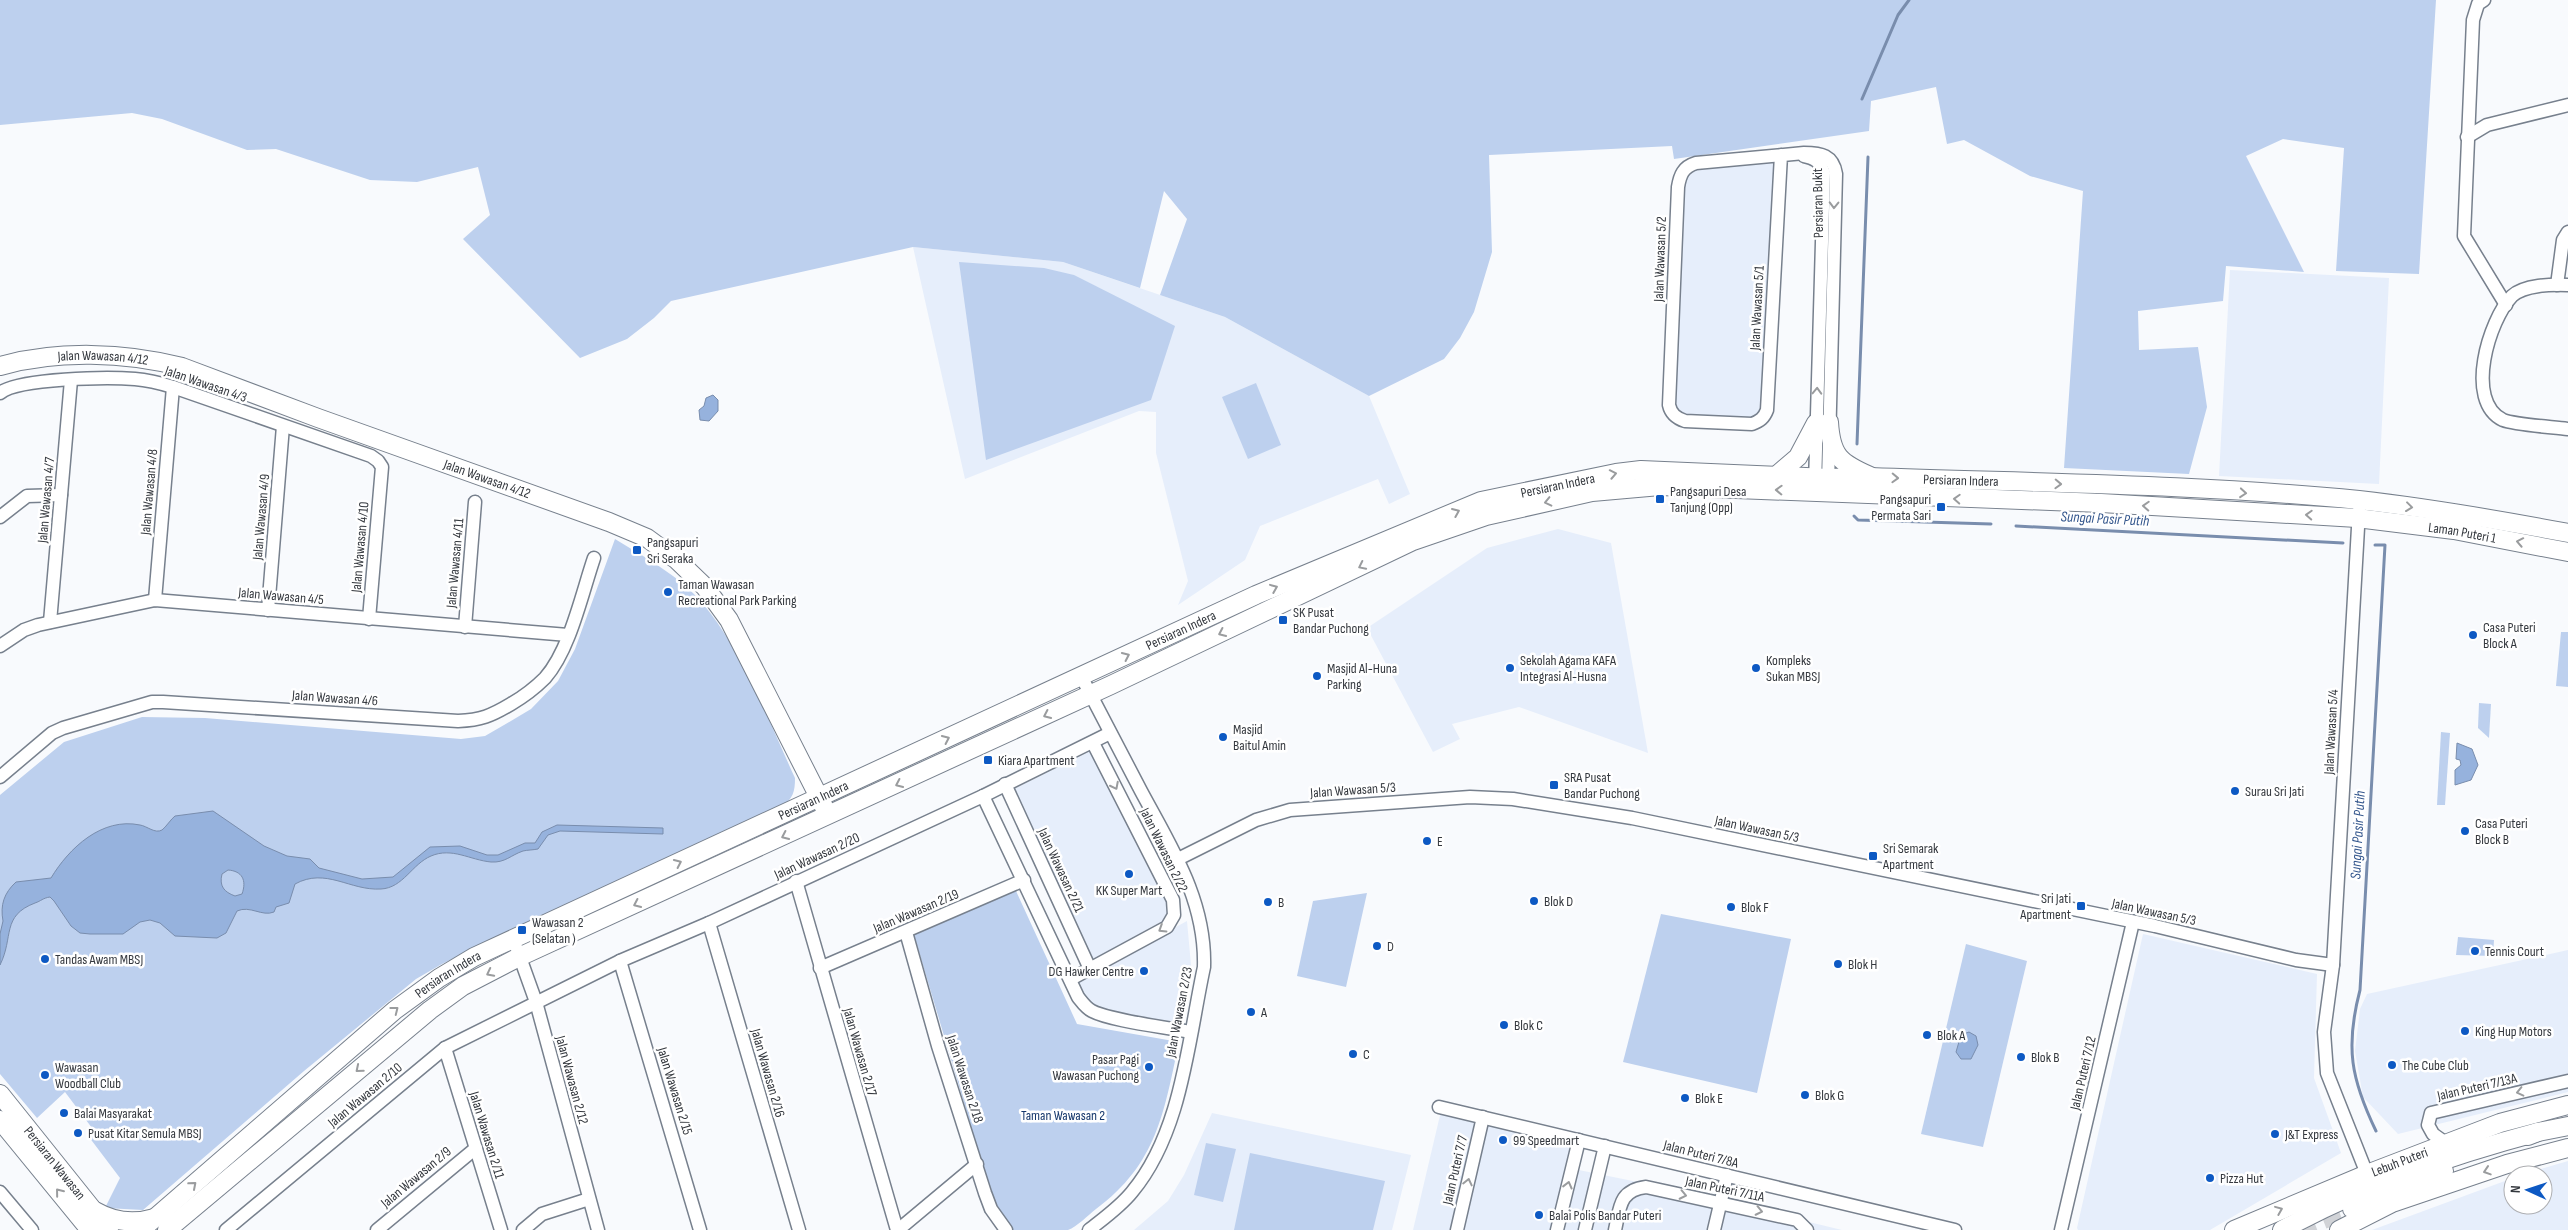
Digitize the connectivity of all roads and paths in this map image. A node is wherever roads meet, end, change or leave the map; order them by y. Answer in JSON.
{"nodes":[{"id":1,"x":2484,"y":0,"type":"edge"},
{"id":2,"x":2568,"y":104,"type":"edge"},
{"id":3,"x":2467,"y":137,"type":"junction"},
{"id":4,"x":1795,"y":154,"type":"joint"},
{"id":5,"x":1781,"y":155,"type":"junction"},
{"id":6,"x":2568,"y":232,"type":"edge"},
{"id":7,"x":2563,"y":285,"type":"edge"},
{"id":8,"x":2506,"y":305,"type":"junction"},
{"id":9,"x":0,"y":366,"type":"edge"},
{"id":10,"x":71,"y":380,"type":"junction"},
{"id":11,"x":173,"y":387,"type":"junction"},
{"id":12,"x":0,"y":393,"type":"edge"},
{"id":13,"x":1822,"y":422,"type":"junction"},
{"id":14,"x":1720,"y":424,"type":"joint"},
{"id":15,"x":283,"y":426,"type":"junction"},
{"id":16,"x":2568,"y":429,"type":"edge"},
{"id":17,"x":1777,"y":475,"type":"junction"},
{"id":18,"x":1871,"y":477,"type":"junction"},
{"id":19,"x":381,"y":478,"type":"joint"},
{"id":20,"x":1822,"y":485,"type":"junction"},
{"id":21,"x":61,"y":495,"type":"junction"},
{"id":22,"x":2361,"y":501,"type":"junction"},
{"id":23,"x":475,"y":502,"type":"dead end"},
{"id":24,"x":0,"y":517,"type":"edge"},
{"id":25,"x":2357,"y":518,"type":"junction"},
{"id":26,"x":2568,"y":533,"type":"edge"},
{"id":27,"x":2568,"y":552,"type":"edge"},
{"id":28,"x":594,"y":558,"type":"dead end"},
{"id":29,"x":155,"y":600,"type":"junction"},
{"id":30,"x":268,"y":610,"type":"junction"},
{"id":31,"x":369,"y":619,"type":"junction"},
{"id":32,"x":50,"y":622,"type":"junction"},
{"id":33,"x":465,"y":627,"type":"junction"},
{"id":34,"x":568,"y":635,"type":"junction"},
{"id":35,"x":0,"y":646,"type":"edge"},
{"id":36,"x":1082,"y":676,"type":"junction"},
{"id":37,"x":1091,"y":695,"type":"junction"},
{"id":38,"x":1110,"y":733,"type":"junction"},
{"id":39,"x":1093,"y":743,"type":"junction"},
{"id":40,"x":807,"y":772,"type":"junction"},
{"id":41,"x":0,"y":777,"type":"edge"},
{"id":42,"x":1005,"y":784,"type":"junction"},
{"id":43,"x":839,"y":788,"type":"junction"},
{"id":44,"x":983,"y":796,"type":"junction"},
{"id":45,"x":820,"y":797,"type":"junction"},
{"id":46,"x":794,"y":809,"type":"junction"},
{"id":47,"x":829,"y":816,"type":"junction"},
{"id":48,"x":1178,"y":859,"type":"junction"},
{"id":49,"x":1024,"y":880,"type":"junction"},
{"id":50,"x":796,"y":881,"type":"junction"},
{"id":51,"x":2133,"y":922,"type":"junction"},
{"id":52,"x":710,"y":923,"type":"junction"},
{"id":53,"x":906,"y":932,"type":"junction"},
{"id":54,"x":513,"y":939,"type":"junction"},
{"id":55,"x":519,"y":958,"type":"junction"},
{"id":56,"x":620,"y":961,"type":"junction"},
{"id":57,"x":2333,"y":965,"type":"junction"},
{"id":58,"x":820,"y":968,"type":"junction"},
{"id":59,"x":1090,"y":969,"type":"junction"},
{"id":60,"x":1071,"y":979,"type":"junction"},
{"id":61,"x":536,"y":1002,"type":"junction"},
{"id":62,"x":1190,"y":1032,"type":"junction"},
{"id":63,"x":444,"y":1048,"type":"junction"},
{"id":64,"x":2568,"y":1081,"type":"edge"},
{"id":65,"x":0,"y":1094,"type":"edge"},
{"id":66,"x":2568,"y":1106,"type":"edge"},
{"id":67,"x":1439,"y":1107,"type":"dead end"},
{"id":68,"x":1483,"y":1118,"type":"junction"},
{"id":69,"x":2568,"y":1119,"type":"edge"},
{"id":70,"x":0,"y":1120,"type":"edge"},
{"id":71,"x":2568,"y":1126,"type":"edge"},
{"id":72,"x":2538,"y":1132,"type":"junction"},
{"id":73,"x":1579,"y":1140,"type":"junction"},
{"id":74,"x":2447,"y":1144,"type":"junction"},
{"id":75,"x":1605,"y":1146,"type":"junction"},
{"id":76,"x":476,"y":1148,"type":"junction"},
{"id":77,"x":2568,"y":1148,"type":"edge"},
{"id":78,"x":977,"y":1164,"type":"junction"},
{"id":79,"x":1728,"y":1175,"type":"junction"},
{"id":80,"x":2370,"y":1180,"type":"junction"},
{"id":81,"x":0,"y":1192,"type":"edge"},
{"id":82,"x":588,"y":1199,"type":"junction"},
{"id":83,"x":1720,"y":1203,"type":"junction"},
{"id":84,"x":89,"y":1207,"type":"junction"},
{"id":85,"x":2352,"y":1208,"type":"tunnel mouth"},
{"id":86,"x":162,"y":1224,"type":"edge"},
{"id":87,"x":2061,"y":1229,"type":"edge"},
{"id":88,"x":32,"y":1230,"type":"edge"},
{"id":89,"x":90,"y":1230,"type":"edge"},
{"id":90,"x":109,"y":1230,"type":"edge"},
{"id":91,"x":141,"y":1230,"type":"edge"},
{"id":92,"x":226,"y":1230,"type":"edge"},
{"id":93,"x":376,"y":1230,"type":"edge"},
{"id":94,"x":501,"y":1230,"type":"edge"},
{"id":95,"x":523,"y":1230,"type":"edge"},
{"id":96,"x":598,"y":1230,"type":"edge"},
{"id":97,"x":700,"y":1230,"type":"edge"},
{"id":98,"x":799,"y":1230,"type":"edge"},
{"id":99,"x":897,"y":1230,"type":"edge"},
{"id":100,"x":1006,"y":1230,"type":"edge"},
{"id":101,"x":1089,"y":1230,"type":"edge"},
{"id":102,"x":1458,"y":1230,"type":"edge"},
{"id":103,"x":1557,"y":1230,"type":"edge"},
{"id":104,"x":1585,"y":1230,"type":"edge"},
{"id":105,"x":1615,"y":1230,"type":"edge"},
{"id":106,"x":1714,"y":1230,"type":"edge"},
{"id":107,"x":1807,"y":1230,"type":"edge"},
{"id":108,"x":1955,"y":1230,"type":"edge"},
{"id":109,"x":2234,"y":1230,"type":"edge"},
{"id":110,"x":2282,"y":1230,"type":"edge"},
{"id":111,"x":2339,"y":1230,"type":"edge"}],
"edges":[{"from":1,"to":3,"type":"street"},
{"from":2,"to":3,"type":"street"},
{"from":3,"to":8,"type":"street"},
{"from":4,"to":5,"type":"street","name":"Jalan Wawasan 5/2"},
{"from":4,"to":13,"type":"street","name":"Persiaran Bukit"},
{"from":5,"to":14,"type":"street","name":"Jalan Wawasan 5/1"},
{"from":5,"to":14,"type":"street","name":"Jalan Wawasan 5/2"},
{"from":6,"to":7,"type":"street"},
{"from":7,"to":8,"type":"street"},
{"from":8,"to":16,"type":"street"},
{"from":9,"to":40,"type":"main road","name":"Jalan Wawasan 4/12"},
{"from":10,"to":11,"type":"street","name":"Jalan Wawasan 4/3"},
{"from":10,"to":12,"type":"street","name":"Jalan Wawasan 4/3"},
{"from":10,"to":21,"type":"street","name":"Jalan Wawasan 4/7"},
{"from":11,"to":15,"type":"street","name":"Jalan Wawasan 4/3"},
{"from":11,"to":29,"type":"street","name":"Jalan Wawasan 4/8"},
{"from":13,"to":17,"type":"main road"},
{"from":13,"to":18,"type":"main road"},
{"from":13,"to":20,"type":"street","name":"Persiaran Bukit"},
{"from":15,"to":19,"type":"street","name":"Jalan Wawasan 4/3"},
{"from":15,"to":30,"type":"street","name":"Jalan Wawasan 4/9"},
{"from":17,"to":20,"type":"main road","name":"Persiaran Indera"},
{"from":36,"to":17,"type":"main road","name":"Persiaran Indera","one_way":true},
{"from":18,"to":20,"type":"main road","name":"Persiaran Indera"},
{"from":18,"to":22,"type":"main road","name":"Persiaran Indera","one_way":true},
{"from":19,"to":31,"type":"street","name":"Jalan Wawasan 4/10"},
{"from":25,"to":20,"type":"main road","name":"Persiaran Indera","one_way":true},
{"from":20,"to":37,"type":"main road","name":"Persiaran Indera","one_way":true},
{"from":21,"to":24,"type":"street"},
{"from":21,"to":32,"type":"street","name":"Jalan Wawasan 4/7"},
{"from":22,"to":25,"type":"street","name":"Jalan Wawasan 5/4"},
{"from":22,"to":26,"type":"main road","name":"Laman Puteri 1","one_way":true},
{"from":23,"to":33,"type":"street","name":"Jalan Wawasan 4/11"},
{"from":27,"to":25,"type":"main road","name":"Laman Puteri 1","one_way":true},
{"from":25,"to":57,"type":"street","name":"Jalan Wawasan 5/4"},
{"from":28,"to":34,"type":"street","name":"Jalan Wawasan 4/6"},
{"from":29,"to":30,"type":"street","name":"Jalan Wawasan 4/5"},
{"from":29,"to":32,"type":"street","name":"Jalan Wawasan 4/5"},
{"from":30,"to":31,"type":"street","name":"Jalan Wawasan 4/5"},
{"from":31,"to":33,"type":"street","name":"Jalan Wawasan 4/5"},
{"from":32,"to":35,"type":"street","name":"Jalan Wawasan 4/5"},
{"from":33,"to":34,"type":"street","name":"Jalan Wawasan 4/5"},
{"from":34,"to":41,"type":"street","name":"Jalan Wawasan 4/6"},
{"from":36,"to":37,"type":"street","name":"Jalan Wawasan 2/23"},
{"from":43,"to":36,"type":"main road","name":"Persiaran Indera","one_way":true},
{"from":37,"to":38,"type":"street","name":"Jalan Wawasan 2/23"},
{"from":37,"to":47,"type":"main road","name":"Persiaran Indera","one_way":true},
{"from":38,"to":39,"type":"street","name":"Jalan Wawasan 2/20"},
{"from":38,"to":48,"type":"street","name":"Jalan Wawasan 2/23"},
{"from":39,"to":42,"type":"street","name":"Jalan Wawasan 2/20"},
{"from":39,"to":59,"type":"street","name":"Jalan Wawasan 2/22","one_way":true},
{"from":40,"to":43,"type":"main road"},
{"from":40,"to":45,"type":"main road","name":"Jalan Wawasan 4/12"},
{"from":40,"to":46,"type":"main road"},
{"from":42,"to":44,"type":"street","name":"Jalan Wawasan 2/20"},
{"from":42,"to":59,"type":"street","name":"Jalan Wawasan 2/21"},
{"from":43,"to":45,"type":"main road","name":"Persiaran Indera"},
{"from":44,"to":49,"type":"street"},
{"from":44,"to":50,"type":"street","name":"Jalan Wawasan 2/20"},
{"from":45,"to":46,"type":"main road","name":"Persiaran Indera"},
{"from":45,"to":47,"type":"main road","name":"Jalan Wawasan 4/12"},
{"from":54,"to":46,"type":"main road","name":"Persiaran Indera","one_way":true},
{"from":47,"to":55,"type":"main road","name":"Persiaran Indera","one_way":true},
{"from":48,"to":51,"type":"street","name":"Jalan Wawasan 5/3"},
{"from":48,"to":62,"type":"street","name":"Jalan Wawasan 2/23"},
{"from":49,"to":53,"type":"street","name":"Jalan Wawasan 2/19"},
{"from":49,"to":60,"type":"street"},
{"from":50,"to":52,"type":"street","name":"Jalan Wawasan 2/20"},
{"from":50,"to":58,"type":"street","name":"Jalan Wawasan 2/17"},
{"from":51,"to":57,"type":"street","name":"Jalan Wawasan 5/3"},
{"from":51,"to":87,"type":"street","name":"Jalan Puteri 7/12"},
{"from":52,"to":56,"type":"street","name":"Jalan Wawasan 2/20"},
{"from":52,"to":98,"type":"street","name":"Jalan Wawasan 2/16"},
{"from":53,"to":58,"type":"street","name":"Jalan Wawasan 2/19"},
{"from":53,"to":78,"type":"street","name":"Jalan Wawasan 2/18"},
{"from":54,"to":55,"type":"street","name":"Jalan Wawasan 2/12"},
{"from":86,"to":54,"type":"main road","name":"Persiaran Indera","one_way":true},
{"from":55,"to":61,"type":"street","name":"Jalan Wawasan 2/12"},
{"from":55,"to":86,"type":"main road","name":"Persiaran Indera","one_way":true},
{"from":56,"to":61,"type":"street","name":"Jalan Wawasan 2/20"},
{"from":56,"to":97,"type":"street","name":"Jalan Wawasan 2/15"},
{"from":57,"to":80,"type":"street"},
{"from":58,"to":99,"type":"street","name":"Jalan Wawasan 2/17"},
{"from":59,"to":60,"type":"street","name":"Jalan Wawasan 2/22"},
{"from":60,"to":62,"type":"street"},
{"from":61,"to":63,"type":"street","name":"Jalan Wawasan 2/10"},
{"from":61,"to":82,"type":"street","name":"Jalan Wawasan 2/12"},
{"from":62,"to":101,"type":"street","name":"Jalan Wawasan 2/23"},
{"from":63,"to":76,"type":"street","name":"Jalan Wawasan 2/11"},
{"from":63,"to":92,"type":"street","name":"Jalan Wawasan 2/10"},
{"from":64,"to":74,"type":"street","name":"Jalan Puteri 7/13A","one_way":true},
{"from":65,"to":84,"type":"main road","name":"Persiaran Wawasan"},
{"from":66,"to":74,"type":"main road","name":"Lebuh Puteri"},
{"from":67,"to":68,"type":"street","name":"Jalan Puteri 7/8A"},
{"from":68,"to":73,"type":"street","name":"Jalan Puteri 7/8A"},
{"from":102,"to":68,"type":"street","name":"Jalan Puteri 7/7","one_way":true},
{"from":69,"to":80,"type":"main road"},
{"from":89,"to":70,"type":"main road","name":"Persiaran Wawasan","one_way":true},
{"from":71,"to":72,"type":"main road","name":"Lebuh Puteri"},
{"from":72,"to":80,"type":"main road"},
{"from":72,"to":85,"type":"main road","name":"Lebuh Puteri"},
{"from":73,"to":75,"type":"street","name":"Jalan Puteri 7/8A"},
{"from":103,"to":73,"type":"street","one_way":true},
{"from":74,"to":80,"type":"main road","name":"Lebuh Puteri"},
{"from":75,"to":79,"type":"street","name":"Jalan Puteri 7/8A"},
{"from":75,"to":104,"type":"street"},
{"from":76,"to":93,"type":"street","name":"Jalan Wawasan 2/9"},
{"from":76,"to":94,"type":"street","name":"Jalan Wawasan 2/11"},
{"from":77,"to":111,"type":"main road","one_way":true},
{"from":78,"to":99,"type":"street"},
{"from":78,"to":100,"type":"street","name":"Jalan Wawasan 2/18"},
{"from":79,"to":83,"type":"street"},
{"from":79,"to":108,"type":"street","name":"Jalan Puteri 7/8A"},
{"from":109,"to":80,"type":"main road","name":"Lebuh Puteri","one_way":true},
{"from":80,"to":110,"type":"main road"},
{"from":81,"to":88,"type":"street"},
{"from":82,"to":95,"type":"street"},
{"from":82,"to":96,"type":"street","name":"Jalan Wawasan 2/12"},
{"from":105,"to":83,"type":"street","name":"Jalan Puteri 7/11A","one_way":true},
{"from":83,"to":106,"type":"street"},
{"from":83,"to":107,"type":"street","name":"Jalan Puteri 7/11A","one_way":true},
{"from":84,"to":86,"type":"main road"},
{"from":84,"to":90,"type":"main road","name":"Persiaran Wawasan"},
{"from":86,"to":91,"type":"main road","name":"Persiaran Indera"}]}
